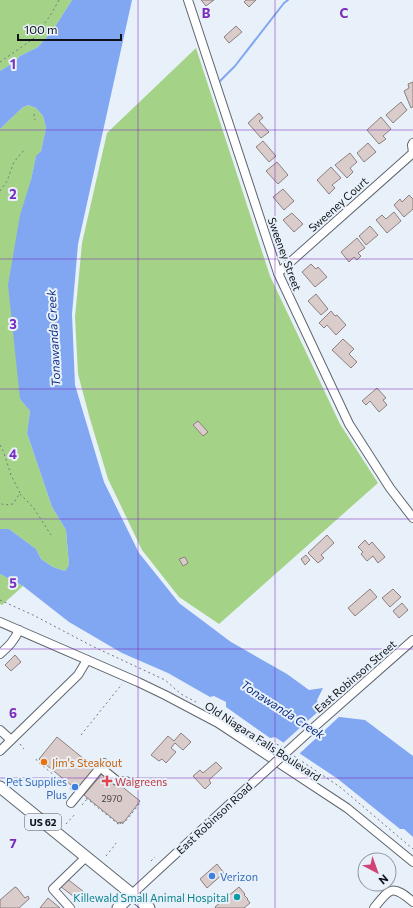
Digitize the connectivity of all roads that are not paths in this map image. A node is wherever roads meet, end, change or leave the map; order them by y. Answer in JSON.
{"nodes":[{"id":1,"x":188,"y":0,"type":"edge"},
{"id":2,"x":413,"y":143,"type":"edge"},
{"id":3,"x":413,"y":153,"type":"edge"},
{"id":4,"x":278,"y":273,"type":"junction"},
{"id":5,"x":413,"y":518,"type":"edge"},
{"id":6,"x":0,"y":622,"type":"edge"},
{"id":7,"x":20,"y":630,"type":"junction"},
{"id":8,"x":413,"y":640,"type":"edge"},
{"id":9,"x":0,"y":654,"type":"edge"},
{"id":10,"x":87,"y":660,"type":"junction"},
{"id":11,"x":312,"y":729,"type":"joint"},
{"id":12,"x":0,"y":730,"type":"edge"},
{"id":13,"x":11,"y":740,"type":"junction"},
{"id":14,"x":0,"y":751,"type":"edge"},
{"id":15,"x":126,"y":781,"type":"dead end"},
{"id":16,"x":0,"y":787,"type":"edge"},
{"id":17,"x":71,"y":803,"type":"dead end"},
{"id":18,"x":86,"y":857,"type":"junction"},
{"id":19,"x":413,"y":862,"type":"edge"},
{"id":20,"x":132,"y":894,"type":"junction"},
{"id":21,"x":413,"y":902,"type":"edge"},
{"id":22,"x":70,"y":908,"type":"edge"},
{"id":23,"x":118,"y":908,"type":"edge"},
{"id":24,"x":149,"y":908,"type":"edge"},
{"id":25,"x":374,"y":908,"type":"edge"}],
"edges":[{"from":1,"to":4,"type":"street","name":"Sweeney Street"},
{"from":2,"to":3,"type":"street","name":"Sweeney Court"},
{"from":3,"to":4,"type":"street","name":"Sweeney Court"},
{"from":4,"to":5,"type":"street","name":"Sweeney Street"},
{"from":6,"to":7,"type":"street","name":"Old Niagara Falls Boulevard"},
{"from":7,"to":9,"type":"street"},
{"from":7,"to":10,"type":"street","name":"Old Niagara Falls Boulevard"},
{"from":8,"to":11,"type":"street","name":"East Robinson Street"},
{"from":10,"to":13,"type":"street"},
{"from":10,"to":19,"type":"street","name":"Old Niagara Falls Boulevard"},
{"from":11,"to":20,"type":"street","name":"East Robinson Road","bridge":true},
{"from":12,"to":13,"type":"street"},
{"from":13,"to":14,"type":"street"},
{"from":15,"to":17,"type":"street"},
{"from":16,"to":18,"type":"main road","number":"US 62"},
{"from":18,"to":20,"type":"main road","number":"US 62"},
{"from":18,"to":22,"type":"street"},
{"from":20,"to":23,"type":"main road","name":"East Robinson Road"},
{"from":20,"to":24,"type":"main road","number":"US 62"},
{"from":21,"to":25,"type":"street"}]}
